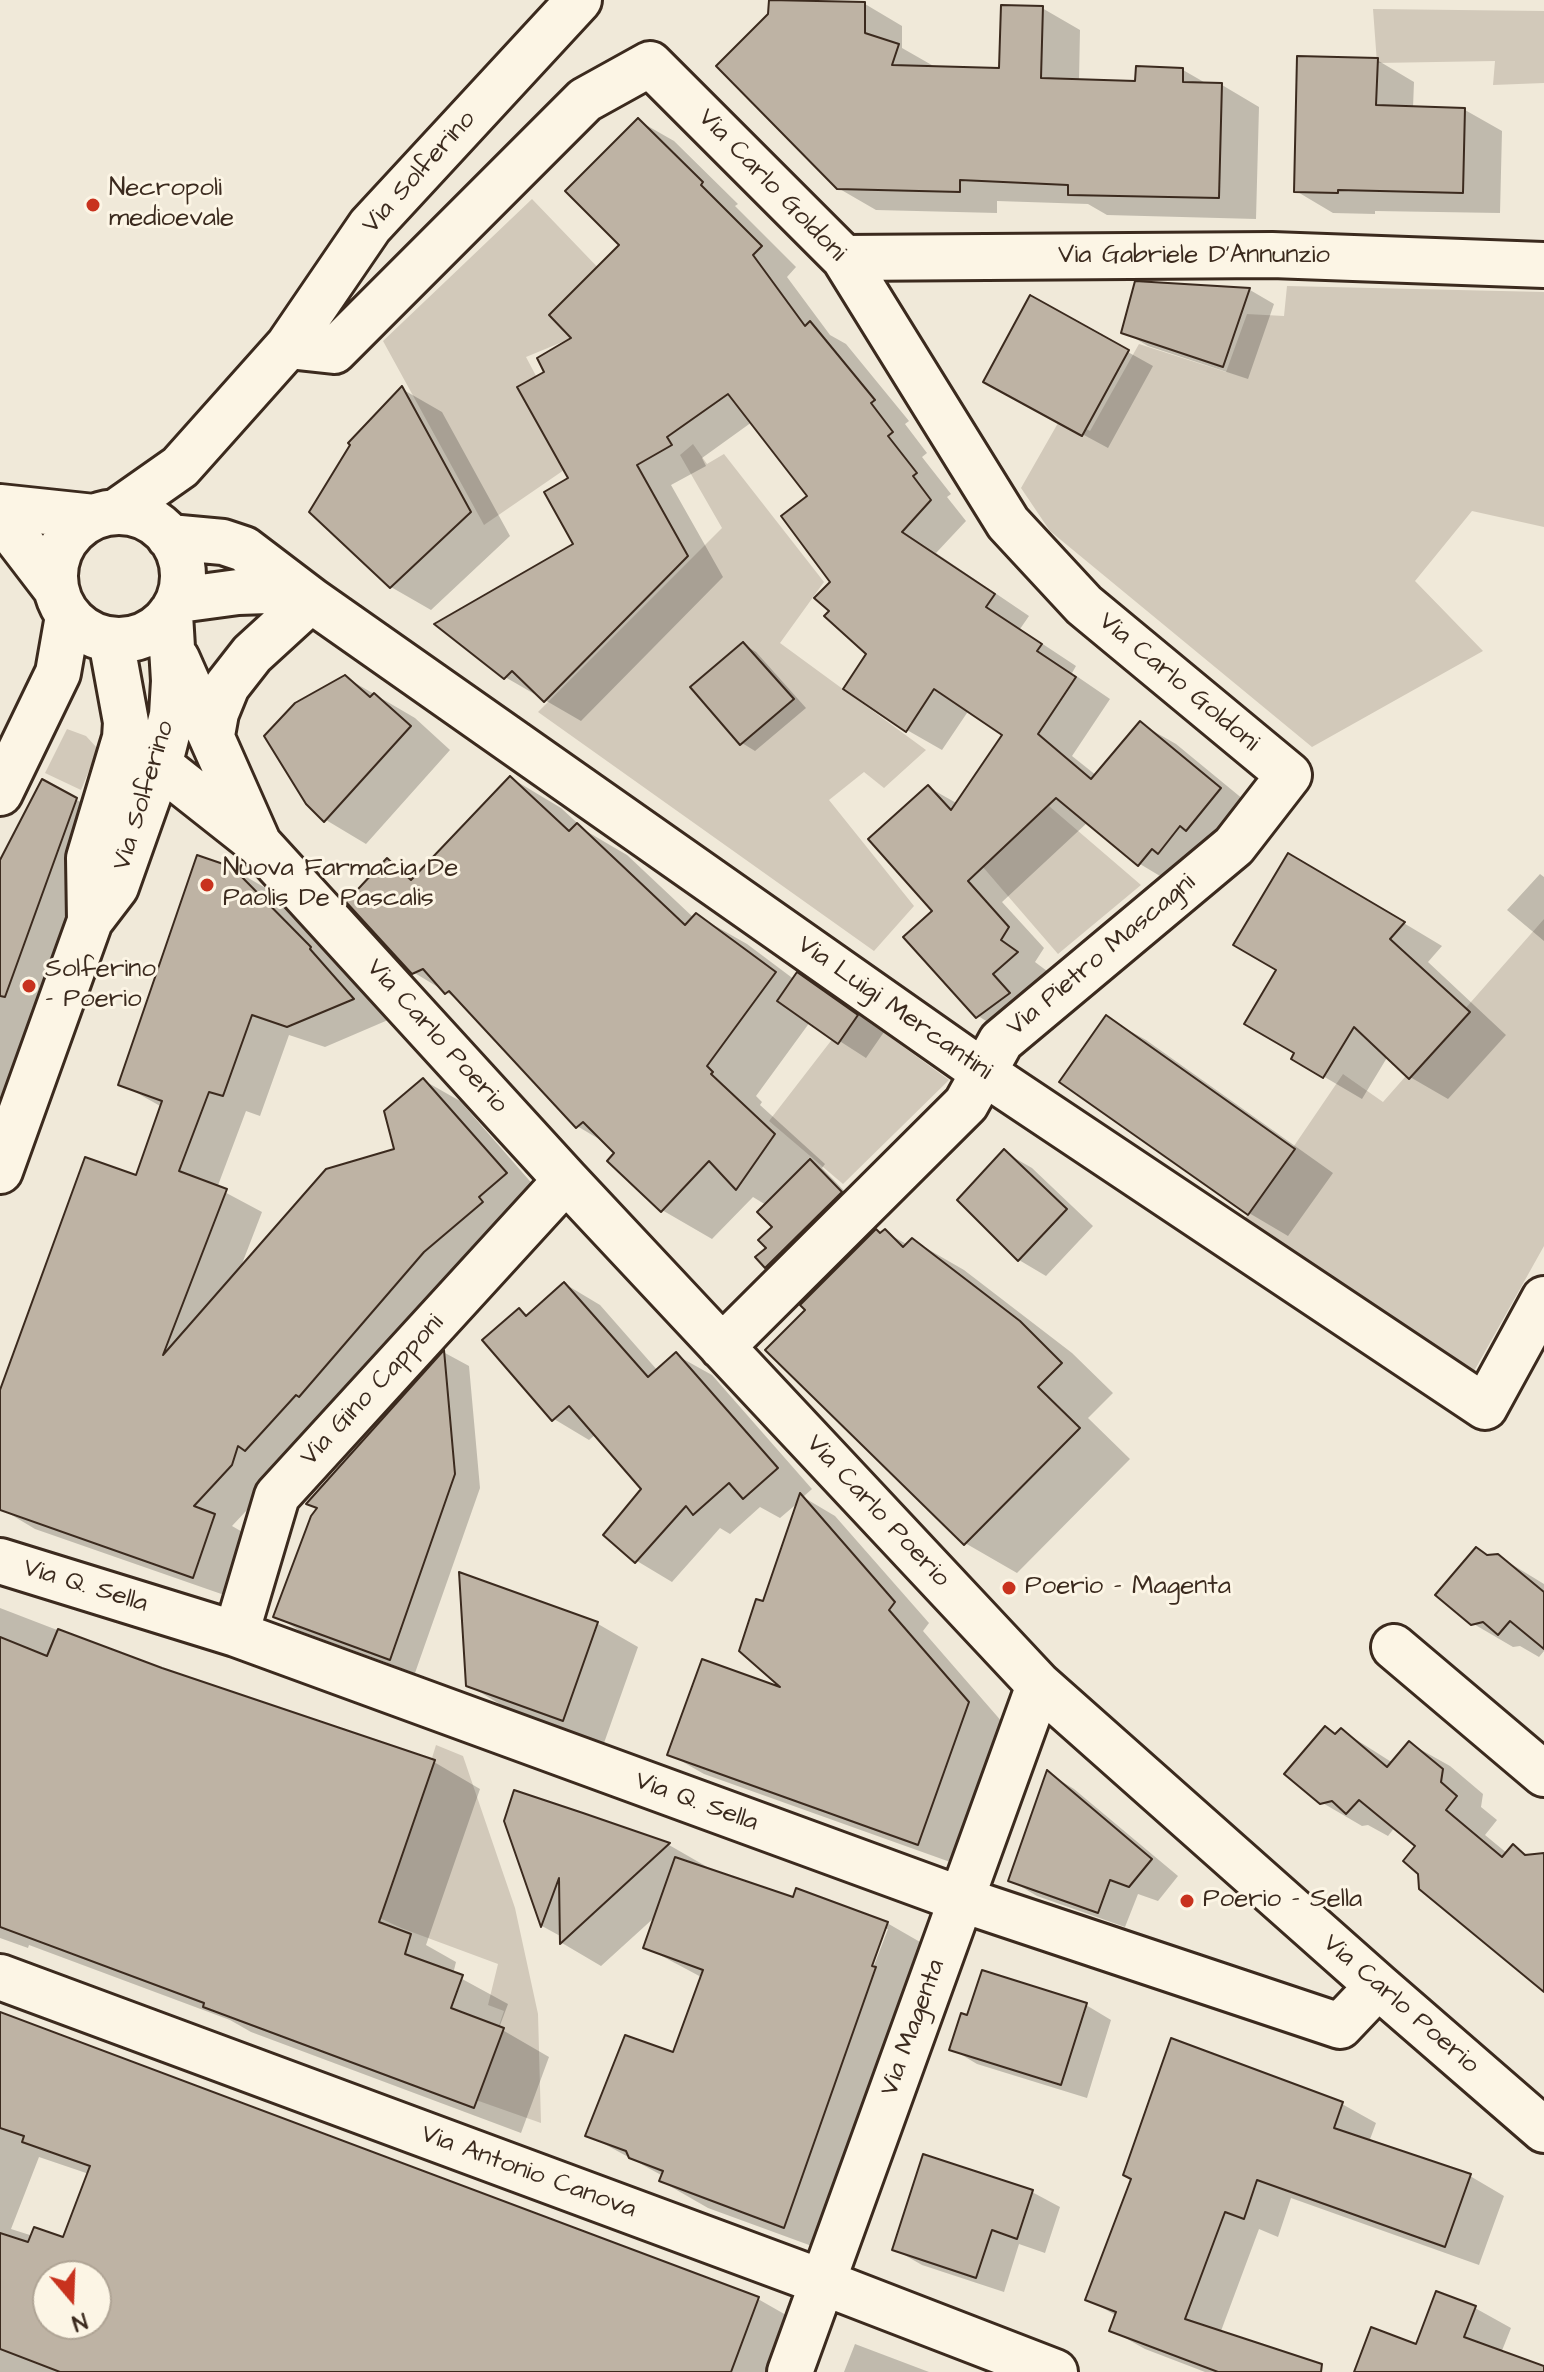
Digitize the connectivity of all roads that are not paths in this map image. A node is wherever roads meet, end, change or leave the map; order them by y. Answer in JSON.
{"nodes":[{"id":1,"x":571,"y":8,"type":"edge"},
{"id":2,"x":844,"y":258,"type":"junction"},
{"id":3,"x":1544,"y":265,"type":"edge"},
{"id":4,"x":282,"y":352,"type":"junction"},
{"id":5,"x":0,"y":507,"type":"edge"},
{"id":6,"x":105,"y":515,"type":"junction"},
{"id":7,"x":0,"y":516,"type":"edge"},
{"id":8,"x":167,"y":533,"type":"junction"},
{"id":9,"x":311,"y":600,"type":"junction"},
{"id":10,"x":62,"y":603,"type":"junction"},
{"id":11,"x":174,"y":621,"type":"junction"},
{"id":12,"x":111,"y":640,"type":"junction"},
{"id":13,"x":212,"y":735,"type":"junction"},
{"id":14,"x":125,"y":738,"type":"junction"},
{"id":15,"x":159,"y":766,"type":"junction"},
{"id":16,"x":1289,"y":775,"type":"joint"},
{"id":17,"x":0,"y":793,"type":"edge"},
{"id":18,"x":259,"y":844,"type":"junction"},
{"id":19,"x":90,"y":921,"type":"junction"},
{"id":20,"x":983,"y":1072,"type":"junction"},
{"id":21,"x":0,"y":1171,"type":"edge"},
{"id":22,"x":566,"y":1180,"type":"junction"},
{"id":23,"x":1544,"y":1299,"type":"edge"},
{"id":24,"x":722,"y":1347,"type":"junction"},
{"id":25,"x":0,"y":1561,"type":"edge"},
{"id":26,"x":236,"y":1634,"type":"junction"},
{"id":27,"x":1394,"y":1647,"type":"dead end"},
{"id":28,"x":1039,"y":1685,"type":"junction"},
{"id":29,"x":1544,"y":1774,"type":"edge"},
{"id":30,"x":960,"y":1899,"type":"junction"},
{"id":31,"x":0,"y":1977,"type":"edge"},
{"id":32,"x":1378,"y":1986,"type":"junction"},
{"id":33,"x":1544,"y":2130,"type":"edge"},
{"id":34,"x":822,"y":2282,"type":"junction"},
{"id":35,"x":790,"y":2372,"type":"edge"},
{"id":36,"x":1055,"y":2372,"type":"edge"}],
"edges":[{"from":1,"to":4,"type":"street","name":"Via Solferino"},
{"from":2,"to":3,"type":"street","name":"Via Gabriele D'Annunzio"},
{"from":2,"to":4,"type":"street","name":"Via Carlo Goldoni"},
{"from":2,"to":16,"type":"street","name":"Via Carlo Goldoni"},
{"from":4,"to":6,"type":"street","name":"Via Solferino"},
{"from":4,"to":8,"type":"street","name":"Via Solferino"},
{"from":5,"to":6,"type":"street"},
{"from":6,"to":8,"type":"street"},
{"from":6,"to":10,"type":"street"},
{"from":7,"to":10,"type":"street"},
{"from":8,"to":9,"type":"street","name":"Via Luigi Mercantini"},
{"from":8,"to":11,"type":"street"},
{"from":9,"to":11,"type":"street","name":"Via Luigi Mercantini"},
{"from":9,"to":13,"type":"street"},
{"from":9,"to":20,"type":"street","name":"Via Luigi Mercantini"},
{"from":10,"to":12,"type":"street"},
{"from":10,"to":17,"type":"street"},
{"from":11,"to":12,"type":"street"},
{"from":11,"to":13,"type":"street","name":"Via Carlo Poerio"},
{"from":11,"to":15,"type":"street","name":"Via Solferino"},
{"from":12,"to":14,"type":"street","name":"Via Solferino"},
{"from":13,"to":18,"type":"street","name":"Via Carlo Poerio"},
{"from":14,"to":15,"type":"street","name":"Via Carlo Poerio"},
{"from":14,"to":19,"type":"street","name":"Via Solferino"},
{"from":15,"to":18,"type":"street","name":"Via Carlo Poerio"},
{"from":15,"to":19,"type":"street","name":"Via Solferino"},
{"from":16,"to":20,"type":"street","name":"Via Pietro Mascagni"},
{"from":18,"to":22,"type":"street","name":"Via Carlo Poerio"},
{"from":19,"to":21,"type":"street","name":"Via Solferino"},
{"from":20,"to":23,"type":"street","name":"Via Luigi Mercantini"},
{"from":20,"to":24,"type":"street","name":"Via Pietro Mascagni"},
{"from":22,"to":24,"type":"street","name":"Via Carlo Poerio"},
{"from":22,"to":26,"type":"street","name":"Via Gino Capponi"},
{"from":24,"to":28,"type":"street","name":"Via Carlo Poerio"},
{"from":25,"to":26,"type":"street","name":"Via Q. Sella"},
{"from":26,"to":30,"type":"street","name":"Via Q. Sella"},
{"from":27,"to":29,"type":"street"},
{"from":28,"to":30,"type":"street","name":"Via Magenta"},
{"from":28,"to":32,"type":"street","name":"Via Carlo Poerio"},
{"from":30,"to":32,"type":"street","name":"Via Q. Sella"},
{"from":30,"to":34,"type":"street","name":"Via Magenta"},
{"from":31,"to":34,"type":"street","name":"Via Antonio Canova"},
{"from":32,"to":33,"type":"street","name":"Via Carlo Poerio"},
{"from":34,"to":35,"type":"street","name":"Via Magenta"},
{"from":34,"to":36,"type":"street","name":"Via Antonio Canova"}]}
